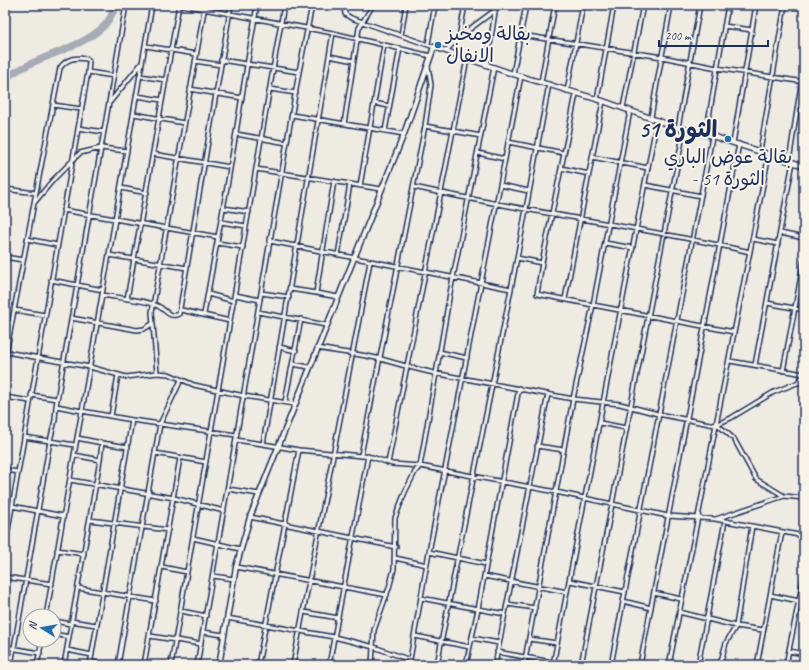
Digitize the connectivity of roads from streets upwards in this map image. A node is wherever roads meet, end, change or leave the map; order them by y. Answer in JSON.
{"nodes":[{"id":1,"x":126,"y":5,"type":"edge"},
{"id":2,"x":152,"y":5,"type":"edge"},
{"id":3,"x":180,"y":5,"type":"edge"},
{"id":4,"x":231,"y":5,"type":"edge"},
{"id":5,"x":257,"y":5,"type":"edge"},
{"id":6,"x":284,"y":5,"type":"edge"},
{"id":7,"x":312,"y":5,"type":"edge"},
{"id":8,"x":344,"y":5,"type":"edge"},
{"id":9,"x":373,"y":5,"type":"edge"},
{"id":10,"x":406,"y":5,"type":"edge"},
{"id":11,"x":434,"y":5,"type":"edge"},
{"id":12,"x":465,"y":5,"type":"edge"},
{"id":13,"x":496,"y":5,"type":"edge"},
{"id":14,"x":502,"y":5,"type":"edge"},
{"id":15,"x":526,"y":5,"type":"edge"},
{"id":16,"x":555,"y":5,"type":"edge"},
{"id":17,"x":583,"y":5,"type":"edge"},
{"id":18,"x":614,"y":5,"type":"edge"},
{"id":19,"x":643,"y":5,"type":"edge"},
{"id":20,"x":671,"y":5,"type":"edge"},
{"id":21,"x":700,"y":5,"type":"edge"},
{"id":22,"x":728,"y":5,"type":"edge"},
{"id":23,"x":756,"y":5,"type":"edge"},
{"id":24,"x":785,"y":5,"type":"edge"},
{"id":25,"x":204,"y":7,"type":"edge"},
{"id":26,"x":496,"y":10,"type":"junction"},
{"id":27,"x":230,"y":13,"type":"junction"},
{"id":28,"x":255,"y":18,"type":"junction"},
{"id":29,"x":362,"y":22,"type":"junction"},
{"id":30,"x":281,"y":23,"type":"junction"},
{"id":31,"x":724,"y":26,"type":"junction"},
{"id":32,"x":308,"y":28,"type":"junction"},
{"id":33,"x":752,"y":30,"type":"junction"},
{"id":34,"x":333,"y":33,"type":"junction"},
{"id":35,"x":401,"y":34,"type":"junction"},
{"id":36,"x":521,"y":35,"type":"junction"},
{"id":37,"x":459,"y":37,"type":"junction"},
{"id":38,"x":358,"y":38,"type":"junction"},
{"id":39,"x":549,"y":39,"type":"junction"},
{"id":40,"x":428,"y":44,"type":"junction"},
{"id":41,"x":576,"y":44,"type":"junction"},
{"id":42,"x":384,"y":45,"type":"junction"},
{"id":43,"x":146,"y":46,"type":"junction"},
{"id":44,"x":434,"y":47,"type":"junction"},
{"id":45,"x":400,"y":48,"type":"junction"},
{"id":46,"x":606,"y":48,"type":"junction"},
{"id":47,"x":170,"y":50,"type":"junction"},
{"id":48,"x":446,"y":51,"type":"junction"},
{"id":49,"x":635,"y":52,"type":"junction"},
{"id":50,"x":196,"y":54,"type":"junction"},
{"id":51,"x":328,"y":56,"type":"junction"},
{"id":52,"x":431,"y":56,"type":"junction"},
{"id":53,"x":662,"y":56,"type":"junction"},
{"id":54,"x":466,"y":59,"type":"junction"},
{"id":55,"x":221,"y":60,"type":"junction"},
{"id":56,"x":195,"y":61,"type":"junction"},
{"id":57,"x":354,"y":61,"type":"junction"},
{"id":58,"x":143,"y":62,"type":"junction"},
{"id":59,"x":690,"y":62,"type":"junction"},
{"id":60,"x":247,"y":64,"type":"junction"},
{"id":61,"x":220,"y":65,"type":"junction"},
{"id":62,"x":428,"y":65,"type":"junction"},
{"id":63,"x":487,"y":65,"type":"junction"},
{"id":64,"x":804,"y":66,"type":"edge"},
{"id":65,"x":494,"y":67,"type":"junction"},
{"id":66,"x":273,"y":68,"type":"junction"},
{"id":67,"x":717,"y":68,"type":"junction"},
{"id":68,"x":88,"y":72,"type":"junction"},
{"id":69,"x":299,"y":72,"type":"junction"},
{"id":70,"x":745,"y":72,"type":"junction"},
{"id":71,"x":513,"y":74,"type":"junction"},
{"id":72,"x":114,"y":76,"type":"junction"},
{"id":73,"x":140,"y":76,"type":"junction"},
{"id":74,"x":521,"y":76,"type":"junction"},
{"id":75,"x":773,"y":76,"type":"junction"},
{"id":76,"x":166,"y":80,"type":"junction"},
{"id":77,"x":803,"y":81,"type":"edge"},
{"id":78,"x":541,"y":82,"type":"junction"},
{"id":79,"x":549,"y":84,"type":"junction"},
{"id":80,"x":190,"y":89,"type":"junction"},
{"id":81,"x":270,"y":89,"type":"junction"},
{"id":82,"x":567,"y":91,"type":"junction"},
{"id":83,"x":216,"y":93,"type":"junction"},
{"id":84,"x":296,"y":93,"type":"junction"},
{"id":85,"x":576,"y":94,"type":"junction"},
{"id":86,"x":137,"y":96,"type":"junction"},
{"id":87,"x":242,"y":98,"type":"junction"},
{"id":88,"x":162,"y":100,"type":"junction"},
{"id":89,"x":597,"y":100,"type":"junction"},
{"id":90,"x":603,"y":101,"type":"junction"},
{"id":91,"x":109,"y":103,"type":"junction"},
{"id":92,"x":374,"y":103,"type":"junction"},
{"id":93,"x":53,"y":105,"type":"junction"},
{"id":94,"x":389,"y":106,"type":"junction"},
{"id":95,"x":623,"y":108,"type":"junction"},
{"id":96,"x":81,"y":109,"type":"junction"},
{"id":97,"x":630,"y":111,"type":"junction"},
{"id":98,"x":134,"y":114,"type":"junction"},
{"id":99,"x":292,"y":115,"type":"junction"},
{"id":100,"x":651,"y":117,"type":"junction"},
{"id":101,"x":159,"y":118,"type":"junction"},
{"id":102,"x":318,"y":120,"type":"junction"},
{"id":103,"x":657,"y":120,"type":"junction"},
{"id":104,"x":184,"y":123,"type":"junction"},
{"id":105,"x":344,"y":124,"type":"junction"},
{"id":106,"x":425,"y":126,"type":"junction"},
{"id":107,"x":78,"y":128,"type":"junction"},
{"id":108,"x":370,"y":128,"type":"junction"},
{"id":109,"x":678,"y":128,"type":"junction"},
{"id":110,"x":684,"y":130,"type":"junction"},
{"id":111,"x":385,"y":131,"type":"junction"},
{"id":112,"x":453,"y":131,"type":"junction"},
{"id":113,"x":104,"y":132,"type":"junction"},
{"id":114,"x":236,"y":134,"type":"junction"},
{"id":115,"x":404,"y":134,"type":"junction"},
{"id":116,"x":706,"y":134,"type":"junction"},
{"id":117,"x":481,"y":136,"type":"junction"},
{"id":118,"x":712,"y":137,"type":"junction"},
{"id":119,"x":261,"y":138,"type":"junction"},
{"id":120,"x":508,"y":142,"type":"junction"},
{"id":121,"x":287,"y":143,"type":"junction"},
{"id":122,"x":733,"y":143,"type":"junction"},
{"id":123,"x":739,"y":144,"type":"junction"},
{"id":124,"x":537,"y":147,"type":"junction"},
{"id":125,"x":101,"y":148,"type":"junction"},
{"id":126,"x":127,"y":151,"type":"junction"},
{"id":127,"x":760,"y":151,"type":"junction"},
{"id":128,"x":564,"y":152,"type":"junction"},
{"id":129,"x":478,"y":153,"type":"junction"},
{"id":130,"x":153,"y":154,"type":"junction"},
{"id":131,"x":770,"y":154,"type":"junction"},
{"id":132,"x":592,"y":157,"type":"junction"},
{"id":133,"x":178,"y":158,"type":"junction"},
{"id":134,"x":505,"y":159,"type":"junction"},
{"id":135,"x":73,"y":160,"type":"junction"},
{"id":136,"x":791,"y":161,"type":"junction"},
{"id":137,"x":620,"y":162,"type":"junction"},
{"id":138,"x":204,"y":163,"type":"junction"},
{"id":139,"x":804,"y":166,"type":"edge"},
{"id":140,"x":230,"y":167,"type":"junction"},
{"id":141,"x":561,"y":168,"type":"junction"},
{"id":142,"x":648,"y":168,"type":"junction"},
{"id":143,"x":256,"y":169,"type":"junction"},
{"id":144,"x":282,"y":173,"type":"junction"},
{"id":145,"x":589,"y":174,"type":"junction"},
{"id":146,"x":308,"y":177,"type":"junction"},
{"id":147,"x":334,"y":181,"type":"junction"},
{"id":148,"x":350,"y":184,"type":"junction"},
{"id":149,"x":500,"y":185,"type":"junction"},
{"id":150,"x":645,"y":185,"type":"junction"},
{"id":151,"x":360,"y":186,"type":"junction"},
{"id":152,"x":414,"y":186,"type":"junction"},
{"id":153,"x":121,"y":188,"type":"junction"},
{"id":154,"x":5,"y":189,"type":"edge"},
{"id":155,"x":381,"y":189,"type":"junction"},
{"id":156,"x":672,"y":190,"type":"junction"},
{"id":157,"x":529,"y":191,"type":"junction"},
{"id":158,"x":147,"y":192,"type":"junction"},
{"id":159,"x":36,"y":193,"type":"junction"},
{"id":160,"x":442,"y":193,"type":"junction"},
{"id":161,"x":701,"y":196,"type":"junction"},
{"id":162,"x":469,"y":198,"type":"junction"},
{"id":163,"x":34,"y":203,"type":"junction"},
{"id":164,"x":497,"y":203,"type":"junction"},
{"id":165,"x":224,"y":208,"type":"junction"},
{"id":166,"x":525,"y":209,"type":"junction"},
{"id":167,"x":63,"y":210,"type":"junction"},
{"id":168,"x":249,"y":212,"type":"junction"},
{"id":169,"x":553,"y":213,"type":"junction"},
{"id":170,"x":90,"y":215,"type":"junction"},
{"id":171,"x":116,"y":219,"type":"junction"},
{"id":172,"x":581,"y":219,"type":"junction"},
{"id":173,"x":221,"y":222,"type":"junction"},
{"id":174,"x":141,"y":224,"type":"junction"},
{"id":175,"x":608,"y":224,"type":"junction"},
{"id":176,"x":246,"y":226,"type":"junction"},
{"id":177,"x":166,"y":228,"type":"junction"},
{"id":178,"x":637,"y":229,"type":"junction"},
{"id":179,"x":192,"y":233,"type":"junction"},
{"id":180,"x":664,"y":233,"type":"junction"},
{"id":181,"x":780,"y":233,"type":"junction"},
{"id":182,"x":218,"y":237,"type":"junction"},
{"id":183,"x":804,"y":238,"type":"edge"},
{"id":184,"x":27,"y":239,"type":"junction"},
{"id":185,"x":693,"y":239,"type":"junction"},
{"id":186,"x":753,"y":240,"type":"junction"},
{"id":187,"x":270,"y":241,"type":"junction"},
{"id":188,"x":217,"y":243,"type":"junction"},
{"id":189,"x":605,"y":243,"type":"junction"},
{"id":190,"x":778,"y":244,"type":"junction"},
{"id":191,"x":57,"y":245,"type":"junction"},
{"id":192,"x":720,"y":245,"type":"junction"},
{"id":193,"x":243,"y":247,"type":"junction"},
{"id":194,"x":297,"y":247,"type":"junction"},
{"id":195,"x":633,"y":248,"type":"junction"},
{"id":196,"x":323,"y":252,"type":"junction"},
{"id":197,"x":750,"y":252,"type":"junction"},
{"id":198,"x":109,"y":255,"type":"junction"},
{"id":199,"x":338,"y":255,"type":"junction"},
{"id":200,"x":5,"y":257,"type":"edge"},
{"id":201,"x":352,"y":258,"type":"junction"},
{"id":202,"x":516,"y":258,"type":"junction"},
{"id":203,"x":23,"y":260,"type":"junction"},
{"id":204,"x":135,"y":260,"type":"junction"},
{"id":205,"x":804,"y":260,"type":"edge"},
{"id":206,"x":370,"y":262,"type":"junction"},
{"id":207,"x":542,"y":263,"type":"junction"},
{"id":208,"x":160,"y":264,"type":"junction"},
{"id":209,"x":398,"y":267,"type":"junction"},
{"id":210,"x":187,"y":268,"type":"junction"},
{"id":211,"x":426,"y":272,"type":"junction"},
{"id":212,"x":453,"y":277,"type":"junction"},
{"id":213,"x":51,"y":280,"type":"junction"},
{"id":214,"x":482,"y":283,"type":"junction"},
{"id":215,"x":77,"y":285,"type":"junction"},
{"id":216,"x":290,"y":289,"type":"junction"},
{"id":217,"x":511,"y":289,"type":"junction"},
{"id":218,"x":103,"y":290,"type":"junction"},
{"id":219,"x":262,"y":293,"type":"junction"},
{"id":220,"x":316,"y":293,"type":"junction"},
{"id":221,"x":208,"y":294,"type":"junction"},
{"id":222,"x":102,"y":295,"type":"junction"},
{"id":223,"x":235,"y":295,"type":"junction"},
{"id":224,"x":289,"y":297,"type":"junction"},
{"id":225,"x":338,"y":297,"type":"junction"},
{"id":226,"x":128,"y":299,"type":"junction"},
{"id":227,"x":565,"y":299,"type":"junction"},
{"id":228,"x":260,"y":300,"type":"junction"},
{"id":229,"x":234,"y":301,"type":"junction"},
{"id":230,"x":766,"y":303,"type":"junction"},
{"id":231,"x":153,"y":304,"type":"junction"},
{"id":232,"x":593,"y":305,"type":"junction"},
{"id":233,"x":795,"y":309,"type":"junction"},
{"id":234,"x":14,"y":310,"type":"junction"},
{"id":235,"x":181,"y":310,"type":"junction"},
{"id":236,"x":621,"y":310,"type":"junction"},
{"id":237,"x":804,"y":310,"type":"edge"},
{"id":238,"x":258,"y":312,"type":"junction"},
{"id":239,"x":204,"y":314,"type":"junction"},
{"id":240,"x":45,"y":315,"type":"junction"},
{"id":241,"x":648,"y":316,"type":"junction"},
{"id":242,"x":286,"y":317,"type":"junction"},
{"id":243,"x":71,"y":318,"type":"junction"},
{"id":244,"x":301,"y":319,"type":"junction"},
{"id":245,"x":230,"y":321,"type":"junction"},
{"id":246,"x":677,"y":321,"type":"junction"},
{"id":247,"x":5,"y":322,"type":"edge"},
{"id":248,"x":11,"y":323,"type":"junction"},
{"id":249,"x":98,"y":323,"type":"junction"},
{"id":250,"x":152,"y":324,"type":"junction"},
{"id":251,"x":326,"y":325,"type":"junction"},
{"id":252,"x":704,"y":327,"type":"junction"},
{"id":253,"x":734,"y":332,"type":"junction"},
{"id":254,"x":279,"y":348,"type":"junction"},
{"id":255,"x":317,"y":348,"type":"junction"},
{"id":256,"x":296,"y":351,"type":"junction"},
{"id":257,"x":6,"y":352,"type":"junction"},
{"id":258,"x":439,"y":352,"type":"junction"},
{"id":259,"x":353,"y":354,"type":"junction"},
{"id":260,"x":38,"y":357,"type":"junction"},
{"id":261,"x":467,"y":358,"type":"junction"},
{"id":262,"x":5,"y":359,"type":"edge"},
{"id":263,"x":380,"y":359,"type":"junction"},
{"id":264,"x":730,"y":361,"type":"junction"},
{"id":265,"x":63,"y":362,"type":"junction"},
{"id":266,"x":293,"y":364,"type":"junction"},
{"id":267,"x":755,"y":365,"type":"junction"},
{"id":268,"x":90,"y":367,"type":"junction"},
{"id":269,"x":309,"y":367,"type":"junction"},
{"id":270,"x":408,"y":367,"type":"junction"},
{"id":271,"x":783,"y":371,"type":"junction"},
{"id":272,"x":157,"y":373,"type":"junction"},
{"id":273,"x":436,"y":373,"type":"junction"},
{"id":274,"x":118,"y":375,"type":"junction"},
{"id":275,"x":804,"y":375,"type":"edge"},
{"id":276,"x":464,"y":378,"type":"junction"},
{"id":277,"x":181,"y":380,"type":"junction"},
{"id":278,"x":492,"y":383,"type":"junction"},
{"id":279,"x":797,"y":383,"type":"junction"},
{"id":280,"x":804,"y":383,"type":"edge"},
{"id":281,"x":519,"y":388,"type":"junction"},
{"id":282,"x":219,"y":391,"type":"junction"},
{"id":283,"x":548,"y":394,"type":"junction"},
{"id":284,"x":31,"y":395,"type":"junction"},
{"id":285,"x":244,"y":396,"type":"junction"},
{"id":286,"x":5,"y":397,"type":"edge"},
{"id":287,"x":57,"y":399,"type":"junction"},
{"id":288,"x":573,"y":399,"type":"junction"},
{"id":289,"x":270,"y":400,"type":"junction"},
{"id":290,"x":30,"y":401,"type":"junction"},
{"id":291,"x":285,"y":402,"type":"junction"},
{"id":292,"x":603,"y":403,"type":"junction"},
{"id":293,"x":294,"y":404,"type":"junction"},
{"id":294,"x":56,"y":406,"type":"junction"},
{"id":295,"x":630,"y":407,"type":"junction"},
{"id":296,"x":82,"y":410,"type":"junction"},
{"id":297,"x":658,"y":414,"type":"junction"},
{"id":298,"x":111,"y":416,"type":"junction"},
{"id":299,"x":686,"y":419,"type":"junction"},
{"id":300,"x":132,"y":420,"type":"junction"},
{"id":301,"x":600,"y":423,"type":"junction"},
{"id":302,"x":160,"y":424,"type":"junction"},
{"id":303,"x":716,"y":424,"type":"junction"},
{"id":304,"x":626,"y":428,"type":"junction"},
{"id":305,"x":211,"y":431,"type":"junction"},
{"id":306,"x":236,"y":435,"type":"junction"},
{"id":307,"x":24,"y":437,"type":"junction"},
{"id":308,"x":76,"y":438,"type":"junction"},
{"id":309,"x":236,"y":440,"type":"junction"},
{"id":310,"x":50,"y":441,"type":"junction"},
{"id":311,"x":102,"y":443,"type":"junction"},
{"id":312,"x":263,"y":444,"type":"junction"},
{"id":313,"x":75,"y":445,"type":"junction"},
{"id":314,"x":538,"y":446,"type":"junction"},
{"id":315,"x":128,"y":447,"type":"junction"},
{"id":316,"x":278,"y":447,"type":"junction"},
{"id":317,"x":300,"y":450,"type":"junction"},
{"id":318,"x":564,"y":450,"type":"junction"},
{"id":319,"x":334,"y":453,"type":"junction"},
{"id":320,"x":155,"y":454,"type":"junction"},
{"id":321,"x":74,"y":455,"type":"junction"},
{"id":322,"x":361,"y":455,"type":"junction"},
{"id":323,"x":368,"y":456,"type":"junction"},
{"id":324,"x":180,"y":458,"type":"junction"},
{"id":325,"x":100,"y":460,"type":"junction"},
{"id":326,"x":206,"y":462,"type":"junction"},
{"id":327,"x":388,"y":463,"type":"junction"},
{"id":328,"x":420,"y":466,"type":"junction"},
{"id":329,"x":5,"y":470,"type":"edge"},
{"id":330,"x":18,"y":472,"type":"junction"},
{"id":331,"x":445,"y":472,"type":"junction"},
{"id":332,"x":473,"y":477,"type":"junction"},
{"id":333,"x":70,"y":480,"type":"junction"},
{"id":334,"x":501,"y":482,"type":"junction"},
{"id":335,"x":96,"y":484,"type":"junction"},
{"id":336,"x":530,"y":487,"type":"junction"},
{"id":337,"x":122,"y":489,"type":"junction"},
{"id":338,"x":228,"y":490,"type":"junction"},
{"id":339,"x":556,"y":492,"type":"junction"},
{"id":340,"x":148,"y":493,"type":"junction"},
{"id":341,"x":259,"y":494,"type":"junction"},
{"id":342,"x":784,"y":496,"type":"junction"},
{"id":343,"x":174,"y":498,"type":"junction"},
{"id":344,"x":585,"y":498,"type":"junction"},
{"id":345,"x":804,"y":498,"type":"edge"},
{"id":346,"x":198,"y":504,"type":"junction"},
{"id":347,"x":613,"y":504,"type":"junction"},
{"id":348,"x":12,"y":506,"type":"junction"},
{"id":349,"x":641,"y":509,"type":"junction"},
{"id":350,"x":38,"y":511,"type":"junction"},
{"id":351,"x":224,"y":511,"type":"junction"},
{"id":352,"x":63,"y":516,"type":"junction"},
{"id":353,"x":668,"y":516,"type":"junction"},
{"id":354,"x":250,"y":517,"type":"junction"},
{"id":355,"x":697,"y":519,"type":"junction"},
{"id":356,"x":716,"y":519,"type":"junction"},
{"id":357,"x":90,"y":520,"type":"junction"},
{"id":358,"x":725,"y":521,"type":"junction"},
{"id":359,"x":116,"y":523,"type":"junction"},
{"id":360,"x":286,"y":524,"type":"junction"},
{"id":361,"x":142,"y":526,"type":"junction"},
{"id":362,"x":752,"y":526,"type":"junction"},
{"id":363,"x":168,"y":530,"type":"junction"},
{"id":364,"x":319,"y":530,"type":"junction"},
{"id":365,"x":782,"y":532,"type":"junction"},
{"id":366,"x":804,"y":536,"type":"edge"},
{"id":367,"x":352,"y":537,"type":"junction"},
{"id":368,"x":193,"y":538,"type":"junction"},
{"id":369,"x":6,"y":540,"type":"edge"},
{"id":370,"x":218,"y":543,"type":"junction"},
{"id":371,"x":5,"y":547,"type":"edge"},
{"id":372,"x":396,"y":547,"type":"junction"},
{"id":373,"x":240,"y":549,"type":"junction"},
{"id":374,"x":57,"y":550,"type":"junction"},
{"id":375,"x":429,"y":552,"type":"junction"},
{"id":376,"x":84,"y":554,"type":"junction"},
{"id":377,"x":395,"y":558,"type":"junction"},
{"id":378,"x":458,"y":558,"type":"junction"},
{"id":379,"x":486,"y":564,"type":"junction"},
{"id":380,"x":427,"y":565,"type":"junction"},
{"id":381,"x":162,"y":567,"type":"junction"},
{"id":382,"x":236,"y":567,"type":"junction"},
{"id":383,"x":187,"y":572,"type":"junction"},
{"id":384,"x":275,"y":575,"type":"junction"},
{"id":385,"x":804,"y":575,"type":"edge"},
{"id":386,"x":213,"y":576,"type":"junction"},
{"id":387,"x":484,"y":576,"type":"junction"},
{"id":388,"x":5,"y":577,"type":"edge"},
{"id":389,"x":234,"y":579,"type":"junction"},
{"id":390,"x":26,"y":580,"type":"junction"},
{"id":391,"x":309,"y":581,"type":"junction"},
{"id":392,"x":570,"y":581,"type":"junction"},
{"id":393,"x":511,"y":582,"type":"junction"},
{"id":394,"x":52,"y":584,"type":"junction"},
{"id":395,"x":539,"y":586,"type":"junction"},
{"id":396,"x":596,"y":586,"type":"junction"},
{"id":397,"x":343,"y":587,"type":"junction"},
{"id":398,"x":78,"y":588,"type":"junction"},
{"id":399,"x":103,"y":592,"type":"junction"},
{"id":400,"x":567,"y":592,"type":"junction"},
{"id":401,"x":625,"y":592,"type":"junction"},
{"id":402,"x":654,"y":593,"type":"junction"},
{"id":403,"x":387,"y":595,"type":"junction"},
{"id":404,"x":770,"y":595,"type":"junction"},
{"id":405,"x":130,"y":597,"type":"junction"},
{"id":406,"x":421,"y":598,"type":"junction"},
{"id":407,"x":681,"y":599,"type":"junction"},
{"id":408,"x":156,"y":601,"type":"junction"},
{"id":409,"x":623,"y":601,"type":"junction"},
{"id":410,"x":799,"y":601,"type":"junction"},
{"id":411,"x":804,"y":602,"type":"edge"},
{"id":412,"x":450,"y":603,"type":"junction"},
{"id":413,"x":507,"y":604,"type":"junction"},
{"id":414,"x":48,"y":608,"type":"edge"},
{"id":415,"x":535,"y":608,"type":"junction"},
{"id":416,"x":651,"y":608,"type":"junction"},
{"id":417,"x":478,"y":609,"type":"junction"},
{"id":418,"x":181,"y":612,"type":"junction"},
{"id":419,"x":304,"y":612,"type":"junction"},
{"id":420,"x":679,"y":612,"type":"junction"},
{"id":421,"x":505,"y":614,"type":"junction"},
{"id":422,"x":206,"y":616,"type":"junction"},
{"id":423,"x":227,"y":618,"type":"junction"},
{"id":424,"x":338,"y":618,"type":"junction"},
{"id":425,"x":707,"y":619,"type":"junction"},
{"id":426,"x":62,"y":621,"type":"edge"},
{"id":427,"x":71,"y":622,"type":"junction"},
{"id":428,"x":96,"y":625,"type":"junction"},
{"id":429,"x":266,"y":625,"type":"junction"},
{"id":430,"x":736,"y":626,"type":"junction"},
{"id":431,"x":763,"y":630,"type":"junction"},
{"id":432,"x":203,"y":632,"type":"junction"},
{"id":433,"x":300,"y":632,"type":"junction"},
{"id":434,"x":224,"y":635,"type":"junction"},
{"id":435,"x":62,"y":636,"type":"edge"},
{"id":436,"x":150,"y":636,"type":"junction"},
{"id":437,"x":415,"y":636,"type":"junction"},
{"id":438,"x":68,"y":637,"type":"junction"},
{"id":439,"x":334,"y":637,"type":"junction"},
{"id":440,"x":472,"y":638,"type":"junction"},
{"id":441,"x":529,"y":639,"type":"junction"},
{"id":442,"x":175,"y":640,"type":"junction"},
{"id":443,"x":442,"y":641,"type":"junction"},
{"id":444,"x":499,"y":643,"type":"junction"},
{"id":445,"x":557,"y":643,"type":"junction"},
{"id":446,"x":201,"y":644,"type":"junction"},
{"id":447,"x":374,"y":647,"type":"junction"},
{"id":448,"x":470,"y":647,"type":"junction"},
{"id":449,"x":5,"y":648,"type":"edge"},
{"id":450,"x":41,"y":648,"type":"edge"},
{"id":451,"x":14,"y":649,"type":"junction"},
{"id":452,"x":67,"y":650,"type":"junction"},
{"id":453,"x":789,"y":651,"type":"junction"},
{"id":454,"x":497,"y":652,"type":"junction"},
{"id":455,"x":40,"y":653,"type":"junction"},
{"id":456,"x":804,"y":654,"type":"edge"},
{"id":457,"x":92,"y":655,"type":"junction"},
{"id":458,"x":526,"y":658,"type":"junction"},
{"id":459,"x":410,"y":660,"type":"junction"},
{"id":460,"x":90,"y":664,"type":"edge"},
{"id":461,"x":554,"y":664,"type":"edge"},
{"id":462,"x":11,"y":665,"type":"edge"},
{"id":463,"x":37,"y":665,"type":"edge"},
{"id":464,"x":64,"y":665,"type":"edge"},
{"id":465,"x":108,"y":665,"type":"edge"},
{"id":466,"x":118,"y":665,"type":"edge"},
{"id":467,"x":144,"y":665,"type":"edge"},
{"id":468,"x":171,"y":665,"type":"edge"},
{"id":469,"x":197,"y":665,"type":"edge"},
{"id":470,"x":219,"y":665,"type":"edge"},
{"id":471,"x":258,"y":665,"type":"edge"},
{"id":472,"x":293,"y":665,"type":"edge"},
{"id":473,"x":329,"y":665,"type":"edge"},
{"id":474,"x":372,"y":665,"type":"edge"},
{"id":475,"x":409,"y":665,"type":"edge"},
{"id":476,"x":437,"y":665,"type":"edge"},
{"id":477,"x":466,"y":665,"type":"edge"},
{"id":478,"x":495,"y":665,"type":"edge"},
{"id":479,"x":524,"y":665,"type":"edge"},
{"id":480,"x":568,"y":665,"type":"edge"},
{"id":481,"x":581,"y":665,"type":"edge"},
{"id":482,"x":611,"y":665,"type":"edge"},
{"id":483,"x":640,"y":665,"type":"edge"},
{"id":484,"x":668,"y":665,"type":"edge"},
{"id":485,"x":698,"y":665,"type":"edge"},
{"id":486,"x":720,"y":665,"type":"edge"},
{"id":487,"x":757,"y":665,"type":"edge"},
{"id":488,"x":786,"y":665,"type":"edge"}],
"edges":[{"from":1,"to":72,"type":"street"},
{"from":2,"to":43,"type":"street"},
{"from":3,"to":25,"type":"street"},
{"from":3,"to":47,"type":"street"},
{"from":4,"to":27,"type":"street"},
{"from":5,"to":28,"type":"street"},
{"from":6,"to":30,"type":"street"},
{"from":7,"to":32,"type":"street"},
{"from":8,"to":29,"type":"street"},
{"from":9,"to":29,"type":"street"},
{"from":10,"to":35,"type":"street"},
{"from":11,"to":40,"type":"street"},
{"from":12,"to":37,"type":"street"},
{"from":13,"to":26,"type":"street"},
{"from":14,"to":26,"type":"street"},
{"from":15,"to":36,"type":"street"},
{"from":16,"to":39,"type":"street"},
{"from":17,"to":41,"type":"street"},
{"from":18,"to":46,"type":"street"},
{"from":19,"to":49,"type":"street"},
{"from":20,"to":53,"type":"street"},
{"from":21,"to":59,"type":"street"},
{"from":22,"to":31,"type":"street"},
{"from":23,"to":33,"type":"street"},
{"from":24,"to":75,"type":"street"},
{"from":25,"to":27,"type":"street"},
{"from":25,"to":50,"type":"street"},
{"from":26,"to":37,"type":"street"},
{"from":26,"to":63,"type":"street"},
{"from":27,"to":28,"type":"street"},
{"from":27,"to":55,"type":"street"},
{"from":28,"to":30,"type":"street"},
{"from":28,"to":60,"type":"street"},
{"from":29,"to":35,"type":"street"},
{"from":29,"to":38,"type":"street"},
{"from":30,"to":32,"type":"street"},
{"from":30,"to":66,"type":"street"},
{"from":31,"to":33,"type":"street"},
{"from":31,"to":67,"type":"street"},
{"from":32,"to":34,"type":"street"},
{"from":32,"to":69,"type":"street"},
{"from":33,"to":70,"type":"street"},
{"from":34,"to":38,"type":"street"},
{"from":34,"to":51,"type":"street"},
{"from":35,"to":40,"type":"street"},
{"from":36,"to":39,"type":"street"},
{"from":36,"to":71,"type":"street"},
{"from":37,"to":48,"type":"street"},
{"from":38,"to":42,"type":"street"},
{"from":38,"to":57,"type":"street"},
{"from":39,"to":41,"type":"street"},
{"from":39,"to":78,"type":"street"},
{"from":40,"to":44,"type":"street"},
{"from":41,"to":46,"type":"street"},
{"from":41,"to":82,"type":"street"},
{"from":42,"to":45,"type":"street"},
{"from":42,"to":92,"type":"street"},
{"from":43,"to":47,"type":"street"},
{"from":43,"to":58,"type":"street"},
{"from":44,"to":48,"type":"street"},
{"from":44,"to":52,"type":"street"},
{"from":45,"to":52,"type":"street"},
{"from":45,"to":94,"type":"street"},
{"from":46,"to":49,"type":"street"},
{"from":46,"to":89,"type":"street"},
{"from":47,"to":50,"type":"street"},
{"from":47,"to":76,"type":"street"},
{"from":48,"to":54,"type":"street"},
{"from":49,"to":53,"type":"street"},
{"from":49,"to":95,"type":"street"},
{"from":50,"to":56,"type":"street"},
{"from":51,"to":57,"type":"street"},
{"from":51,"to":102,"type":"street"},
{"from":52,"to":62,"type":"street"},
{"from":53,"to":59,"type":"street"},
{"from":53,"to":100,"type":"street"},
{"from":54,"to":63,"type":"street"},
{"from":54,"to":112,"type":"street"},
{"from":55,"to":60,"type":"street"},
{"from":55,"to":61,"type":"street"},
{"from":56,"to":61,"type":"street"},
{"from":56,"to":80,"type":"street"},
{"from":57,"to":105,"type":"street"},
{"from":58,"to":73,"type":"street"},
{"from":58,"to":91,"type":"street"},
{"from":59,"to":67,"type":"street"},
{"from":59,"to":109,"type":"street"},
{"from":60,"to":66,"type":"street"},
{"from":60,"to":87,"type":"street"},
{"from":61,"to":83,"type":"street"},
{"from":62,"to":106,"type":"street"},
{"from":62,"to":115,"type":"street"},
{"from":63,"to":65,"type":"street"},
{"from":64,"to":77,"type":"street"},
{"from":65,"to":71,"type":"street"},
{"from":65,"to":117,"type":"street"},
{"from":66,"to":69,"type":"street"},
{"from":66,"to":81,"type":"street"},
{"from":67,"to":70,"type":"street"},
{"from":67,"to":116,"type":"street"},
{"from":68,"to":72,"type":"street"},
{"from":68,"to":93,"type":"street"},
{"from":68,"to":96,"type":"street"},
{"from":69,"to":84,"type":"street"},
{"from":70,"to":75,"type":"street"},
{"from":70,"to":122,"type":"street"},
{"from":71,"to":74,"type":"street"},
{"from":72,"to":91,"type":"street"},
{"from":73,"to":76,"type":"street"},
{"from":73,"to":86,"type":"street"},
{"from":74,"to":78,"type":"street"},
{"from":74,"to":120,"type":"street"},
{"from":75,"to":77,"type":"street"},
{"from":75,"to":127,"type":"street"},
{"from":76,"to":88,"type":"street"},
{"from":77,"to":136,"type":"street"},
{"from":78,"to":79,"type":"street"},
{"from":79,"to":82,"type":"street"},
{"from":79,"to":124,"type":"street"},
{"from":80,"to":83,"type":"street"},
{"from":80,"to":104,"type":"street"},
{"from":81,"to":84,"type":"street"},
{"from":81,"to":119,"type":"street"},
{"from":82,"to":85,"type":"street"},
{"from":83,"to":87,"type":"street"},
{"from":83,"to":138,"type":"street"},
{"from":84,"to":99,"type":"street"},
{"from":85,"to":89,"type":"street"},
{"from":85,"to":128,"type":"street"},
{"from":86,"to":88,"type":"street"},
{"from":86,"to":98,"type":"street"},
{"from":87,"to":114,"type":"street"},
{"from":88,"to":101,"type":"street"},
{"from":89,"to":90,"type":"street"},
{"from":90,"to":95,"type":"street"},
{"from":90,"to":132,"type":"street"},
{"from":91,"to":113,"type":"street"},
{"from":92,"to":94,"type":"street"},
{"from":92,"to":108,"type":"street"},
{"from":93,"to":96,"type":"street"},
{"from":93,"to":159,"type":"street"},
{"from":94,"to":111,"type":"street"},
{"from":95,"to":97,"type":"street"},
{"from":96,"to":107,"type":"street"},
{"from":97,"to":100,"type":"street"},
{"from":97,"to":137,"type":"street"},
{"from":98,"to":101,"type":"street"},
{"from":98,"to":126,"type":"street"},
{"from":99,"to":102,"type":"street"},
{"from":99,"to":121,"type":"street"},
{"from":100,"to":103,"type":"street"},
{"from":101,"to":104,"type":"street"},
{"from":101,"to":130,"type":"street"},
{"from":102,"to":105,"type":"street"},
{"from":102,"to":146,"type":"street"},
{"from":103,"to":109,"type":"street"},
{"from":103,"to":142,"type":"street"},
{"from":104,"to":133,"type":"street"},
{"from":105,"to":108,"type":"street"},
{"from":106,"to":112,"type":"street"},
{"from":106,"to":152,"type":"street"},
{"from":107,"to":113,"type":"street"},
{"from":107,"to":135,"type":"street"},
{"from":108,"to":111,"type":"street"},
{"from":108,"to":151,"type":"street"},
{"from":109,"to":110,"type":"street"},
{"from":110,"to":116,"type":"street"},
{"from":110,"to":156,"type":"street"},
{"from":111,"to":115,"type":"street"},
{"from":112,"to":117,"type":"street"},
{"from":112,"to":160,"type":"street"},
{"from":113,"to":125,"type":"street"},
{"from":114,"to":119,"type":"street"},
{"from":114,"to":140,"type":"street"},
{"from":115,"to":155,"type":"street"},
{"from":116,"to":118,"type":"street"},
{"from":117,"to":129,"type":"street"},
{"from":118,"to":122,"type":"street"},
{"from":118,"to":161,"type":"street"},
{"from":119,"to":121,"type":"street"},
{"from":119,"to":143,"type":"street"},
{"from":120,"to":124,"type":"street"},
{"from":120,"to":134,"type":"street"},
{"from":121,"to":144,"type":"street"},
{"from":122,"to":123,"type":"street"},
{"from":123,"to":127,"type":"street"},
{"from":123,"to":192,"type":"street"},
{"from":124,"to":128,"type":"street"},
{"from":124,"to":157,"type":"street"},
{"from":125,"to":126,"type":"street"},
{"from":125,"to":135,"type":"street"},
{"from":125,"to":170,"type":"street"},
{"from":126,"to":153,"type":"street"},
{"from":127,"to":131,"type":"street"},
{"from":128,"to":141,"type":"street"},
{"from":129,"to":134,"type":"street"},
{"from":129,"to":162,"type":"street"},
{"from":130,"to":133,"type":"street"},
{"from":130,"to":158,"type":"street"},
{"from":131,"to":136,"type":"street"},
{"from":131,"to":186,"type":"street"},
{"from":132,"to":137,"type":"street"},
{"from":132,"to":145,"type":"street"},
{"from":133,"to":138,"type":"street"},
{"from":133,"to":177,"type":"street"},
{"from":134,"to":149,"type":"street"},
{"from":135,"to":163,"type":"street"},
{"from":135,"to":167,"type":"street"},
{"from":136,"to":139,"type":"street"},
{"from":136,"to":181,"type":"street"},
{"from":137,"to":142,"type":"street"},
{"from":137,"to":175,"type":"street"},
{"from":138,"to":140,"type":"street"},
{"from":138,"to":179,"type":"street"},
{"from":140,"to":165,"type":"street"},
{"from":141,"to":145,"type":"street"},
{"from":141,"to":169,"type":"street"},
{"from":142,"to":150,"type":"street"},
{"from":143,"to":144,"type":"street"},
{"from":143,"to":168,"type":"street"},
{"from":144,"to":146,"type":"street"},
{"from":144,"to":187,"type":"street"},
{"from":145,"to":172,"type":"street"},
{"from":146,"to":147,"type":"street"},
{"from":146,"to":194,"type":"street"},
{"from":147,"to":148,"type":"street"},
{"from":147,"to":196,"type":"street"},
{"from":148,"to":151,"type":"street"},
{"from":148,"to":199,"type":"street"},
{"from":149,"to":157,"type":"street"},
{"from":149,"to":164,"type":"street"},
{"from":150,"to":156,"type":"street"},
{"from":150,"to":178,"type":"street"},
{"from":151,"to":155,"type":"street"},
{"from":152,"to":160,"type":"street"},
{"from":152,"to":209,"type":"street"},
{"from":153,"to":158,"type":"street"},
{"from":153,"to":171,"type":"street"},
{"from":154,"to":159,"type":"street"},
{"from":155,"to":201,"type":"street"},
{"from":156,"to":161,"type":"street"},
{"from":156,"to":180,"type":"street"},
{"from":157,"to":166,"type":"street"},
{"from":158,"to":174,"type":"street"},
{"from":159,"to":163,"type":"street"},
{"from":160,"to":162,"type":"street"},
{"from":160,"to":211,"type":"street"},
{"from":161,"to":185,"type":"street"},
{"from":162,"to":164,"type":"street"},
{"from":162,"to":212,"type":"street"},
{"from":163,"to":184,"type":"street"},
{"from":164,"to":166,"type":"street"},
{"from":164,"to":214,"type":"street"},
{"from":165,"to":168,"type":"street"},
{"from":165,"to":173,"type":"street"},
{"from":166,"to":169,"type":"street"},
{"from":166,"to":202,"type":"street"},
{"from":167,"to":170,"type":"street"},
{"from":167,"to":191,"type":"street"},
{"from":168,"to":176,"type":"street"},
{"from":169,"to":172,"type":"street"},
{"from":169,"to":207,"type":"street"},
{"from":170,"to":171,"type":"street"},
{"from":170,"to":215,"type":"street"},
{"from":171,"to":174,"type":"street"},
{"from":171,"to":198,"type":"street"},
{"from":172,"to":175,"type":"street"},
{"from":172,"to":227,"type":"street"},
{"from":173,"to":176,"type":"street"},
{"from":173,"to":182,"type":"street"},
{"from":174,"to":177,"type":"street"},
{"from":174,"to":204,"type":"street"},
{"from":175,"to":178,"type":"street"},
{"from":175,"to":189,"type":"street"},
{"from":176,"to":193,"type":"street"},
{"from":177,"to":179,"type":"street"},
{"from":177,"to":208,"type":"street"},
{"from":178,"to":180,"type":"street"},
{"from":178,"to":195,"type":"street"},
{"from":179,"to":182,"type":"street"},
{"from":179,"to":210,"type":"street"},
{"from":180,"to":185,"type":"street"},
{"from":180,"to":241,"type":"street"},
{"from":181,"to":183,"type":"street"},
{"from":181,"to":190,"type":"street"},
{"from":182,"to":188,"type":"street"},
{"from":184,"to":191,"type":"street"},
{"from":184,"to":203,"type":"street"},
{"from":185,"to":192,"type":"street"},
{"from":185,"to":246,"type":"street"},
{"from":186,"to":190,"type":"street"},
{"from":186,"to":197,"type":"street"},
{"from":187,"to":194,"type":"street"},
{"from":187,"to":219,"type":"street"},
{"from":188,"to":193,"type":"street"},
{"from":188,"to":221,"type":"street"},
{"from":189,"to":195,"type":"street"},
{"from":189,"to":232,"type":"street"},
{"from":190,"to":230,"type":"street"},
{"from":191,"to":213,"type":"street"},
{"from":192,"to":197,"type":"street"},
{"from":192,"to":252,"type":"street"},
{"from":193,"to":223,"type":"street"},
{"from":194,"to":196,"type":"street"},
{"from":194,"to":216,"type":"street"},
{"from":195,"to":236,"type":"street"},
{"from":196,"to":199,"type":"street"},
{"from":196,"to":220,"type":"street"},
{"from":197,"to":253,"type":"street"},
{"from":198,"to":204,"type":"street"},
{"from":198,"to":218,"type":"street"},
{"from":199,"to":201,"type":"street"},
{"from":200,"to":203,"type":"street"},
{"from":201,"to":206,"type":"street"},
{"from":201,"to":225,"type":"street"},
{"from":202,"to":207,"type":"street"},
{"from":202,"to":217,"type":"street"},
{"from":203,"to":234,"type":"street"},
{"from":204,"to":208,"type":"street"},
{"from":204,"to":226,"type":"street"},
{"from":205,"to":233,"type":"street"},
{"from":206,"to":209,"type":"street"},
{"from":206,"to":259,"type":"street"},
{"from":207,"to":227,"type":"street"},
{"from":208,"to":210,"type":"street"},
{"from":208,"to":231,"type":"street"},
{"from":209,"to":211,"type":"street"},
{"from":209,"to":263,"type":"street"},
{"from":210,"to":235,"type":"street"},
{"from":211,"to":212,"type":"street"},
{"from":211,"to":270,"type":"street"},
{"from":212,"to":214,"type":"street"},
{"from":212,"to":258,"type":"street"},
{"from":213,"to":215,"type":"street"},
{"from":213,"to":240,"type":"street"},
{"from":214,"to":217,"type":"street"},
{"from":214,"to":261,"type":"street"},
{"from":215,"to":218,"type":"street"},
{"from":215,"to":243,"type":"street"},
{"from":216,"to":220,"type":"street"},
{"from":216,"to":224,"type":"street"},
{"from":217,"to":278,"type":"street"},
{"from":218,"to":222,"type":"street"},
{"from":219,"to":224,"type":"street"},
{"from":219,"to":228,"type":"street"},
{"from":220,"to":225,"type":"street"},
{"from":221,"to":229,"type":"street"},
{"from":221,"to":239,"type":"street"},
{"from":222,"to":226,"type":"street"},
{"from":222,"to":249,"type":"street"},
{"from":223,"to":228,"type":"street"},
{"from":223,"to":229,"type":"street"},
{"from":224,"to":242,"type":"street"},
{"from":225,"to":251,"type":"street"},
{"from":226,"to":231,"type":"street"},
{"from":227,"to":232,"type":"street"},
{"from":228,"to":238,"type":"street"},
{"from":229,"to":245,"type":"street"},
{"from":230,"to":233,"type":"street"},
{"from":230,"to":267,"type":"street"},
{"from":231,"to":235,"type":"street"},
{"from":231,"to":250,"type":"street"},
{"from":232,"to":236,"type":"street"},
{"from":232,"to":288,"type":"street"},
{"from":233,"to":237,"type":"street"},
{"from":233,"to":271,"type":"street"},
{"from":234,"to":240,"type":"street"},
{"from":234,"to":248,"type":"street"},
{"from":235,"to":239,"type":"street"},
{"from":236,"to":241,"type":"street"},
{"from":236,"to":292,"type":"street"},
{"from":238,"to":242,"type":"street"},
{"from":238,"to":285,"type":"street"},
{"from":239,"to":245,"type":"street"},
{"from":240,"to":260,"type":"street"},
{"from":241,"to":246,"type":"street"},
{"from":241,"to":295,"type":"street"},
{"from":242,"to":244,"type":"street"},
{"from":242,"to":254,"type":"street"},
{"from":243,"to":249,"type":"street"},
{"from":243,"to":265,"type":"street"},
{"from":244,"to":251,"type":"street"},
{"from":244,"to":256,"type":"street"},
{"from":245,"to":282,"type":"street"},
{"from":246,"to":252,"type":"street"},
{"from":246,"to":297,"type":"street"},
{"from":247,"to":248,"type":"street"},
{"from":248,"to":257,"type":"street"},
{"from":249,"to":250,"type":"street"},
{"from":249,"to":268,"type":"street"},
{"from":250,"to":272,"type":"street"},
{"from":251,"to":255,"type":"street"},
{"from":252,"to":253,"type":"street"},
{"from":252,"to":299,"type":"street"},
{"from":253,"to":264,"type":"street"},
{"from":254,"to":256,"type":"street"},
{"from":254,"to":289,"type":"street"},
{"from":255,"to":259,"type":"street"},
{"from":255,"to":269,"type":"street"},
{"from":256,"to":266,"type":"street"},
{"from":257,"to":260,"type":"street"},
{"from":257,"to":262,"type":"street"},
{"from":258,"to":261,"type":"street"},
{"from":258,"to":273,"type":"street"},
{"from":259,"to":263,"type":"street"},
{"from":259,"to":319,"type":"street"},
{"from":260,"to":265,"type":"street"},
{"from":260,"to":284,"type":"street"},
{"from":261,"to":276,"type":"street"},
{"from":263,"to":270,"type":"street"},
{"from":263,"to":322,"type":"street"},
{"from":264,"to":267,"type":"street"},
{"from":264,"to":303,"type":"street"},
{"from":265,"to":268,"type":"street"},
{"from":265,"to":287,"type":"street"},
{"from":266,"to":269,"type":"street"},
{"from":266,"to":291,"type":"street"},
{"from":267,"to":271,"type":"street"},
{"from":268,"to":274,"type":"street"},
{"from":268,"to":296,"type":"street"},
{"from":269,"to":293,"type":"street"},
{"from":270,"to":273,"type":"street"},
{"from":270,"to":327,"type":"street"},
{"from":271,"to":275,"type":"street"},
{"from":272,"to":274,"type":"street"},
{"from":272,"to":277,"type":"street"},
{"from":273,"to":276,"type":"street"},
{"from":273,"to":328,"type":"street"},
{"from":274,"to":298,"type":"street"},
{"from":275,"to":279,"type":"street"},
{"from":276,"to":278,"type":"street"},
{"from":276,"to":331,"type":"street"},
{"from":277,"to":282,"type":"street"},
{"from":277,"to":302,"type":"street"},
{"from":278,"to":281,"type":"street"},
{"from":278,"to":332,"type":"street"},
{"from":279,"to":280,"type":"street"},
{"from":279,"to":303,"type":"street"},
{"from":281,"to":283,"type":"street"},
{"from":281,"to":334,"type":"street"},
{"from":282,"to":285,"type":"street"},
{"from":282,"to":305,"type":"street"},
{"from":283,"to":288,"type":"street"},
{"from":283,"to":314,"type":"street"},
{"from":284,"to":287,"type":"street"},
{"from":284,"to":290,"type":"street"},
{"from":285,"to":289,"type":"street"},
{"from":285,"to":306,"type":"street"},
{"from":286,"to":290,"type":"street"},
{"from":287,"to":294,"type":"street"},
{"from":288,"to":292,"type":"street"},
{"from":288,"to":318,"type":"street"},
{"from":289,"to":291,"type":"street"},
{"from":289,"to":312,"type":"street"},
{"from":290,"to":307,"type":"street"},
{"from":291,"to":293,"type":"street"},
{"from":292,"to":295,"type":"street"},
{"from":292,"to":301,"type":"street"},
{"from":293,"to":316,"type":"street"},
{"from":294,"to":296,"type":"street"},
{"from":294,"to":310,"type":"street"},
{"from":295,"to":297,"type":"street"},
{"from":295,"to":304,"type":"street"},
{"from":296,"to":298,"type":"street"},
{"from":296,"to":308,"type":"street"},
{"from":297,"to":299,"type":"street"},
{"from":297,"to":349,"type":"street"},
{"from":298,"to":300,"type":"street"},
{"from":299,"to":303,"type":"street"},
{"from":299,"to":353,"type":"street"},
{"from":300,"to":302,"type":"street"},
{"from":300,"to":315,"type":"street"},
{"from":301,"to":304,"type":"street"},
{"from":301,"to":344,"type":"street"},
{"from":302,"to":305,"type":"street"},
{"from":302,"to":320,"type":"street"},
{"from":303,"to":342,"type":"street"},
{"from":303,"to":355,"type":"street"},
{"from":304,"to":347,"type":"street"},
{"from":305,"to":306,"type":"street"},
{"from":305,"to":326,"type":"street"},
{"from":306,"to":309,"type":"street"},
{"from":307,"to":310,"type":"street"},
{"from":307,"to":330,"type":"street"},
{"from":308,"to":311,"type":"street"},
{"from":308,"to":313,"type":"street"},
{"from":309,"to":312,"type":"street"},
{"from":309,"to":338,"type":"street"},
{"from":310,"to":313,"type":"street"},
{"from":310,"to":350,"type":"street"},
{"from":311,"to":315,"type":"street"},
{"from":311,"to":325,"type":"street"},
{"from":312,"to":316,"type":"street"},
{"from":313,"to":321,"type":"street"},
{"from":314,"to":318,"type":"street"},
{"from":314,"to":336,"type":"street"},
{"from":315,"to":337,"type":"street"},
{"from":316,"to":317,"type":"street"},
{"from":316,"to":341,"type":"street"},
{"from":317,"to":319,"type":"street"},
{"from":317,"to":360,"type":"street"},
{"from":318,"to":339,"type":"street"},
{"from":319,"to":322,"type":"street"},
{"from":319,"to":364,"type":"street"},
{"from":320,"to":324,"type":"street"},
{"from":320,"to":340,"type":"street"},
{"from":321,"to":325,"type":"street"},
{"from":321,"to":333,"type":"street"},
{"from":322,"to":323,"type":"street"},
{"from":323,"to":327,"type":"street"},
{"from":323,"to":367,"type":"street"},
{"from":324,"to":326,"type":"street"},
{"from":324,"to":343,"type":"street"},
{"from":325,"to":335,"type":"street"},
{"from":326,"to":346,"type":"street"},
{"from":327,"to":328,"type":"street"},
{"from":328,"to":331,"type":"street"},
{"from":328,"to":372,"type":"street"},
{"from":329,"to":330,"type":"street"},
{"from":330,"to":348,"type":"street"},
{"from":331,"to":332,"type":"street"},
{"from":331,"to":375,"type":"street"},
{"from":332,"to":334,"type":"street"},
{"from":332,"to":378,"type":"street"},
{"from":333,"to":335,"type":"street"},
{"from":333,"to":352,"type":"street"},
{"from":334,"to":336,"type":"street"},
{"from":334,"to":379,"type":"street"},
{"from":335,"to":337,"type":"street"},
{"from":335,"to":357,"type":"street"},
{"from":336,"to":339,"type":"street"},
{"from":336,"to":393,"type":"street"},
{"from":337,"to":340,"type":"street"},
{"from":337,"to":359,"type":"street"},
{"from":338,"to":341,"type":"street"},
{"from":338,"to":351,"type":"street"},
{"from":339,"to":344,"type":"street"},
{"from":339,"to":395,"type":"street"},
{"from":340,"to":343,"type":"street"},
{"from":340,"to":361,"type":"street"},
{"from":341,"to":354,"type":"street"},
{"from":342,"to":345,"type":"street"},
{"from":342,"to":356,"type":"street"},
{"from":343,"to":346,"type":"street"},
{"from":343,"to":363,"type":"street"},
{"from":344,"to":347,"type":"street"},
{"from":344,"to":392,"type":"street"},
{"from":346,"to":351,"type":"street"},
{"from":346,"to":368,"type":"street"},
{"from":347,"to":349,"type":"street"},
{"from":347,"to":396,"type":"street"},
{"from":348,"to":350,"type":"street"},
{"from":348,"to":369,"type":"street"},
{"from":349,"to":353,"type":"street"},
{"from":349,"to":401,"type":"street"},
{"from":350,"to":352,"type":"street"},
{"from":350,"to":390,"type":"street"},
{"from":351,"to":370,"type":"street"},
{"from":352,"to":374,"type":"street"},
{"from":353,"to":355,"type":"street"},
{"from":353,"to":402,"type":"street"},
{"from":354,"to":360,"type":"street"},
{"from":354,"to":373,"type":"street"},
{"from":355,"to":356,"type":"street"},
{"from":355,"to":407,"type":"street"},
{"from":356,"to":358,"type":"street"},
{"from":357,"to":359,"type":"street"},
{"from":357,"to":376,"type":"street"},
{"from":358,"to":362,"type":"street"},
{"from":358,"to":425,"type":"street"},
{"from":359,"to":361,"type":"street"},
{"from":359,"to":399,"type":"street"},
{"from":360,"to":364,"type":"street"},
{"from":360,"to":384,"type":"street"},
{"from":361,"to":363,"type":"street"},
{"from":361,"to":405,"type":"street"},
{"from":362,"to":365,"type":"street"},
{"from":362,"to":430,"type":"street"},
{"from":363,"to":381,"type":"street"},
{"from":364,"to":367,"type":"street"},
{"from":364,"to":391,"type":"street"},
{"from":365,"to":366,"type":"street"},
{"from":365,"to":404,"type":"street"},
{"from":367,"to":372,"type":"street"},
{"from":367,"to":397,"type":"street"},
{"from":368,"to":370,"type":"street"},
{"from":368,"to":383,"type":"street"},
{"from":369,"to":371,"type":"street"},
{"from":370,"to":373,"type":"street"},
{"from":370,"to":386,"type":"street"},
{"from":372,"to":377,"type":"street"},
{"from":373,"to":382,"type":"street"},
{"from":374,"to":376,"type":"street"},
{"from":374,"to":394,"type":"street"},
{"from":375,"to":378,"type":"street"},
{"from":375,"to":380,"type":"street"},
{"from":376,"to":398,"type":"street"},
{"from":377,"to":380,"type":"street"},
{"from":377,"to":403,"type":"street"},
{"from":378,"to":379,"type":"street"},
{"from":378,"to":412,"type":"street"},
{"from":379,"to":387,"type":"street"},
{"from":380,"to":406,"type":"street"},
{"from":381,"to":383,"type":"street"},
{"from":381,"to":408,"type":"street"},
{"from":382,"to":384,"type":"street"},
{"from":382,"to":389,"type":"street"},
{"from":383,"to":418,"type":"street"},
{"from":384,"to":391,"type":"street"},
{"from":384,"to":429,"type":"street"},
{"from":385,"to":410,"type":"street"},
{"from":386,"to":389,"type":"street"},
{"from":386,"to":422,"type":"street"},
{"from":387,"to":393,"type":"street"},
{"from":387,"to":417,"type":"street"},
{"from":388,"to":390,"type":"street"},
{"from":389,"to":423,"type":"street"},
{"from":390,"to":394,"type":"street"},
{"from":390,"to":451,"type":"street"},
{"from":391,"to":397,"type":"street"},
{"from":391,"to":419,"type":"street"},
{"from":392,"to":396,"type":"street"},
{"from":392,"to":400,"type":"street"},
{"from":393,"to":395,"type":"street"},
{"from":393,"to":413,"type":"street"},
{"from":394,"to":414,"type":"street"},
{"from":395,"to":400,"type":"street"},
{"from":395,"to":415,"type":"street"},
{"from":396,"to":401,"type":"street"},
{"from":396,"to":481,"type":"street"},
{"from":397,"to":403,"type":"street"},
{"from":397,"to":424,"type":"street"},
{"from":398,"to":399,"type":"street"},
{"from":398,"to":427,"type":"street"},
{"from":399,"to":405,"type":"street"},
{"from":399,"to":428,"type":"street"},
{"from":400,"to":445,"type":"street"},
{"from":401,"to":409,"type":"street"},
{"from":402,"to":407,"type":"street"},
{"from":402,"to":416,"type":"street"},
{"from":403,"to":447,"type":"street"},
{"from":404,"to":410,"type":"street"},
{"from":404,"to":431,"type":"street"},
{"from":405,"to":408,"type":"street"},
{"from":405,"to":466,"type":"street"},
{"from":406,"to":412,"type":"street"},
{"from":406,"to":437,"type":"street"},
{"from":407,"to":420,"type":"street"},
{"from":408,"to":436,"type":"street"},
{"from":409,"to":416,"type":"street"},
{"from":409,"to":482,"type":"street"},
{"from":410,"to":411,"type":"street"},
{"from":410,"to":453,"type":"street"},
{"from":412,"to":417,"type":"street"},
{"from":412,"to":443,"type":"street"},
{"from":413,"to":415,"type":"street"},
{"from":413,"to":421,"type":"street"},
{"from":415,"to":441,"type":"street"},
{"from":416,"to":483,"type":"street"},
{"from":417,"to":421,"type":"street"},
{"from":417,"to":440,"type":"street"},
{"from":418,"to":422,"type":"street"},
{"from":418,"to":442,"type":"street"},
{"from":419,"to":424,"type":"street"},
{"from":419,"to":433,"type":"street"},
{"from":420,"to":425,"type":"street"},
{"from":420,"to":484,"type":"street"},
{"from":421,"to":444,"type":"street"},
{"from":422,"to":432,"type":"street"},
{"from":423,"to":429,"type":"street"},
{"from":423,"to":434,"type":"street"},
{"from":424,"to":439,"type":"street"},
{"from":425,"to":430,"type":"street"},
{"from":425,"to":485,"type":"street"},
{"from":426,"to":427,"type":"street"},
{"from":427,"to":428,"type":"street"},
{"from":427,"to":438,"type":"street"},
{"from":428,"to":457,"type":"street"},
{"from":429,"to":433,"type":"street"},
{"from":429,"to":471,"type":"street"},
{"from":430,"to":431,"type":"street"},
{"from":430,"to":486,"type":"street"},
{"from":431,"to":487,"type":"street"},
{"from":432,"to":434,"type":"street"},
{"from":432,"to":446,"type":"street"},
{"from":433,"to":439,"type":"street"},
{"from":433,"to":472,"type":"street"},
{"from":434,"to":470,"type":"street"},
{"from":435,"to":438,"type":"street"},
{"from":436,"to":442,"type":"street"},
{"from":436,"to":467,"type":"street"},
{"from":437,"to":443,"type":"street"},
{"from":437,"to":459,"type":"street"},
{"from":438,"to":452,"type":"street"},
{"from":439,"to":447,"type":"street"},
{"from":439,"to":473,"type":"street"},
{"from":440,"to":444,"type":"street"},
{"from":440,"to":448,"type":"street"},
{"from":441,"to":445,"type":"street"},
{"from":441,"to":458,"type":"street"},
{"from":442,"to":446,"type":"street"},
{"from":442,"to":468,"type":"street"},
{"from":443,"to":448,"type":"street"},
{"from":443,"to":476,"type":"street"},
{"from":444,"to":454,"type":"street"},
{"from":445,"to":461,"type":"street"},
{"from":446,"to":469,"type":"street"},
{"from":447,"to":459,"type":"street"},
{"from":447,"to":474,"type":"street"},
{"from":448,"to":477,"type":"street"},
{"from":449,"to":451,"type":"street"},
{"from":450,"to":455,"type":"street"},
{"from":451,"to":455,"type":"street"},
{"from":451,"to":462,"type":"street"},
{"from":452,"to":457,"type":"street"},
{"from":452,"to":464,"type":"street"},
{"from":453,"to":456,"type":"street"},
{"from":453,"to":488,"type":"street"},
{"from":454,"to":458,"type":"street"},
{"from":454,"to":478,"type":"street"},
{"from":455,"to":463,"type":"street"},
{"from":457,"to":460,"type":"street"},
{"from":458,"to":461,"type":"street"},
{"from":458,"to":479,"type":"street"},
{"from":459,"to":475,"type":"street"},
{"from":460,"to":465,"type":"street"},
{"from":461,"to":480,"type":"street"}]}
